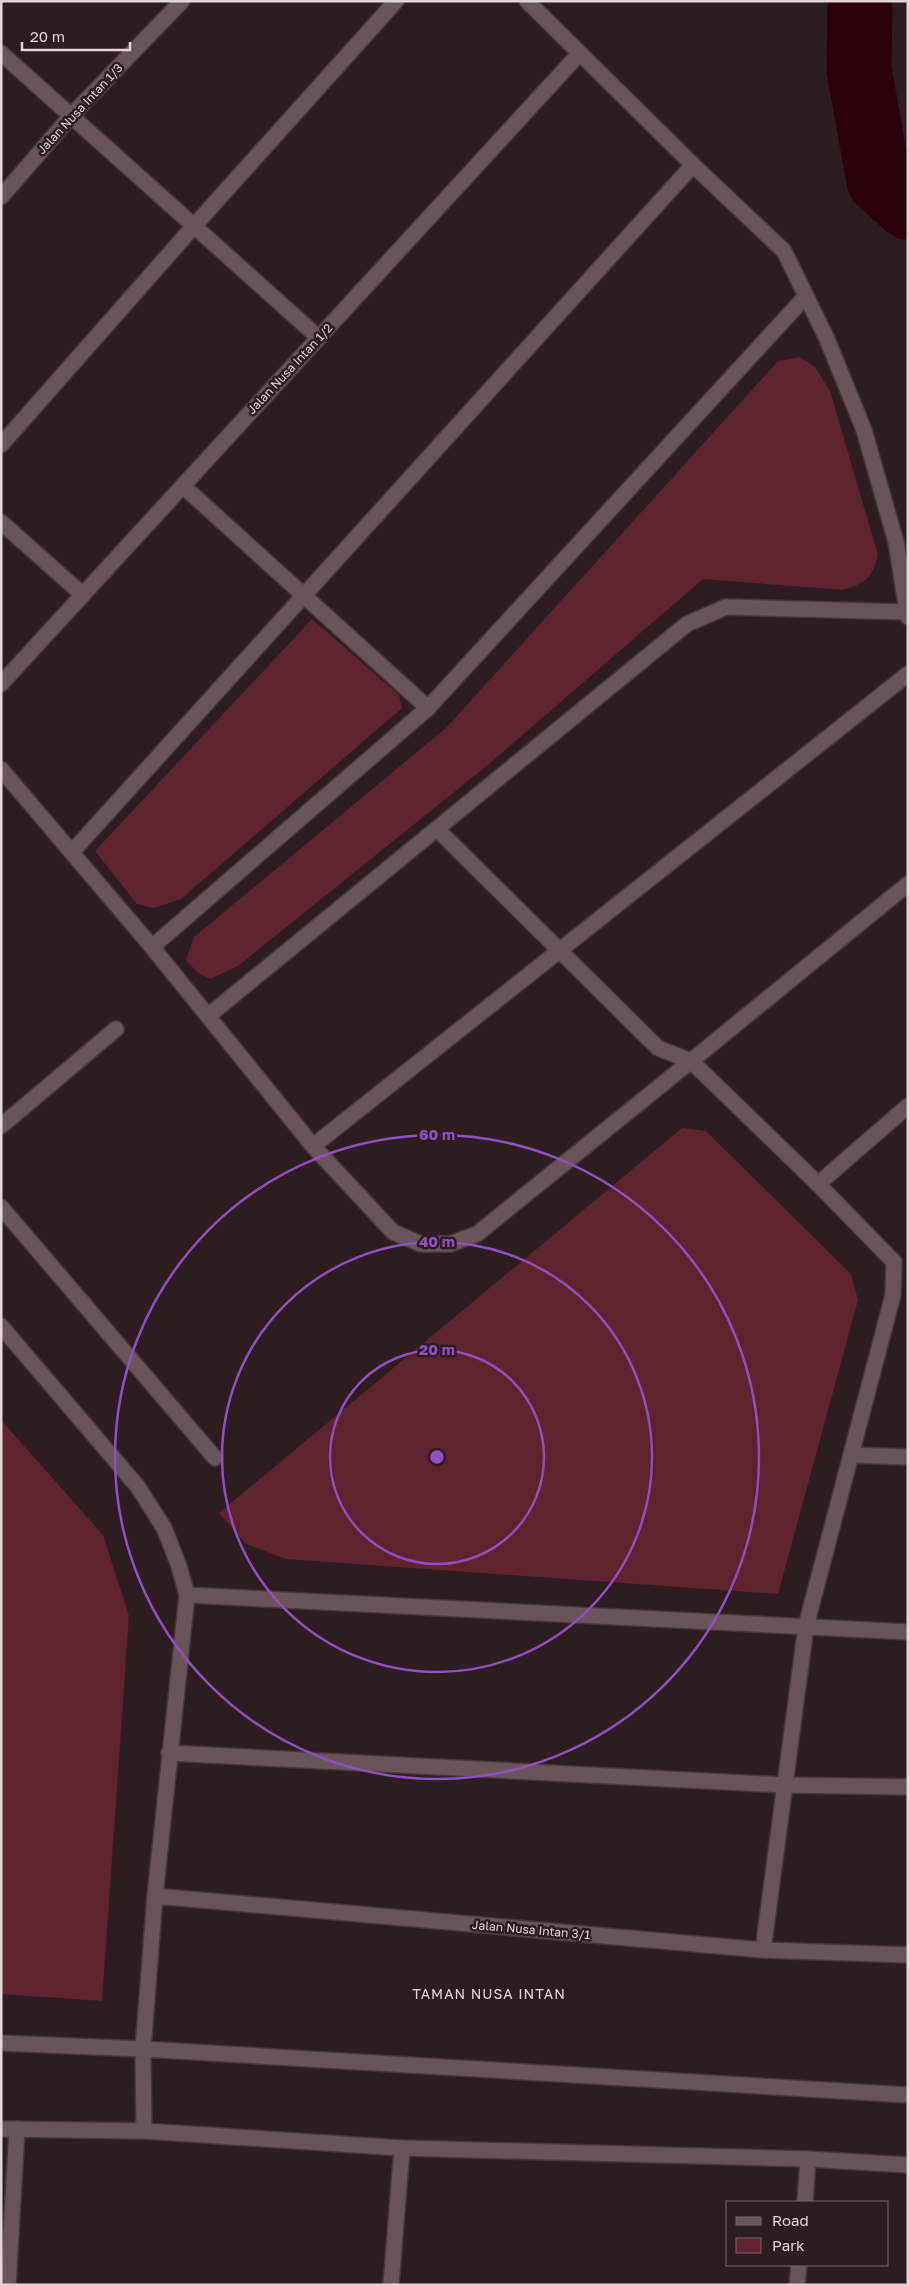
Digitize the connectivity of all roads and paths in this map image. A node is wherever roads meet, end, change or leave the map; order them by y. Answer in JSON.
{"nodes":[{"id":1,"x":182,"y":1,"type":"edge"},
{"id":2,"x":396,"y":1,"type":"edge"},
{"id":3,"x":527,"y":1,"type":"edge"},
{"id":4,"x":1,"y":54,"type":"edge"},
{"id":5,"x":579,"y":54,"type":"junction"},
{"id":6,"x":71,"y":116,"type":"junction"},
{"id":7,"x":693,"y":165,"type":"junction"},
{"id":8,"x":1,"y":197,"type":"edge"},
{"id":9,"x":194,"y":226,"type":"junction"},
{"id":10,"x":806,"y":296,"type":"junction"},
{"id":11,"x":319,"y":338,"type":"junction"},
{"id":12,"x":1,"y":445,"type":"edge"},
{"id":13,"x":184,"y":486,"type":"junction"},
{"id":14,"x":1,"y":522,"type":"edge"},
{"id":15,"x":83,"y":594,"type":"junction"},
{"id":16,"x":304,"y":596,"type":"junction"},
{"id":17,"x":907,"y":614,"type":"edge"},
{"id":18,"x":908,"y":674,"type":"edge"},
{"id":19,"x":1,"y":684,"type":"edge"},
{"id":20,"x":428,"y":708,"type":"junction"},
{"id":21,"x":1,"y":769,"type":"edge"},
{"id":22,"x":437,"y":829,"type":"junction"},
{"id":23,"x":72,"y":852,"type":"junction"},
{"id":24,"x":908,"y":884,"type":"edge"},
{"id":25,"x":152,"y":947,"type":"junction"},
{"id":26,"x":559,"y":950,"type":"junction"},
{"id":27,"x":208,"y":1016,"type":"junction"},
{"id":28,"x":116,"y":1029,"type":"dead end"},
{"id":29,"x":691,"y":1060,"type":"junction"},
{"id":30,"x":908,"y":1106,"type":"edge"},
{"id":31,"x":1,"y":1126,"type":"edge"},
{"id":32,"x":313,"y":1146,"type":"junction"},
{"id":33,"x":818,"y":1184,"type":"junction"},
{"id":34,"x":1,"y":1207,"type":"edge"},
{"id":35,"x":901,"y":1295,"type":"edge"},
{"id":36,"x":1,"y":1326,"type":"edge"},
{"id":37,"x":851,"y":1455,"type":"junction"},
{"id":38,"x":908,"y":1457,"type":"edge"},
{"id":39,"x":215,"y":1458,"type":"dead end"},
{"id":40,"x":187,"y":1595,"type":"junction"},
{"id":41,"x":806,"y":1626,"type":"junction"},
{"id":42,"x":908,"y":1632,"type":"edge"},
{"id":43,"x":169,"y":1753,"type":"junction"},
{"id":44,"x":784,"y":1785,"type":"junction"},
{"id":45,"x":908,"y":1787,"type":"edge"},
{"id":46,"x":155,"y":1896,"type":"junction"},
{"id":47,"x":763,"y":1950,"type":"junction"},
{"id":48,"x":908,"y":1955,"type":"edge"},
{"id":49,"x":1,"y":2043,"type":"edge"},
{"id":50,"x":143,"y":2049,"type":"junction"},
{"id":51,"x":908,"y":2095,"type":"edge"},
{"id":52,"x":1,"y":2129,"type":"edge"},
{"id":53,"x":17,"y":2129,"type":"junction"},
{"id":54,"x":144,"y":2131,"type":"junction"},
{"id":55,"x":402,"y":2148,"type":"junction"},
{"id":56,"x":808,"y":2159,"type":"junction"},
{"id":57,"x":908,"y":2165,"type":"edge"},
{"id":58,"x":805,"y":2201,"type":"edge"},
{"id":59,"x":799,"y":2266,"type":"edge"},
{"id":60,"x":8,"y":2285,"type":"edge"},
{"id":61,"x":391,"y":2285,"type":"edge"},
{"id":62,"x":797,"y":2285,"type":"edge"}],
"edges":[{"from":1,"to":6,"type":"street","name":"Jalan Nusa Intan 1/3"},
{"from":2,"to":9,"type":"street"},
{"from":3,"to":5,"type":"street"},
{"from":4,"to":6,"type":"street"},
{"from":5,"to":7,"type":"street"},
{"from":5,"to":11,"type":"street","name":"Jalan Nusa Intan 1/2"},
{"from":6,"to":8,"type":"street","name":"Jalan Nusa Intan 1/3"},
{"from":6,"to":9,"type":"street"},
{"from":7,"to":10,"type":"street"},
{"from":7,"to":16,"type":"street"},
{"from":9,"to":11,"type":"street"},
{"from":9,"to":12,"type":"street"},
{"from":10,"to":17,"type":"street"},
{"from":10,"to":20,"type":"street"},
{"from":11,"to":13,"type":"street","name":"Jalan Nusa Intan 1/2"},
{"from":13,"to":15,"type":"street","name":"Jalan Nusa Intan 1/2"},
{"from":13,"to":16,"type":"street"},
{"from":14,"to":15,"type":"street"},
{"from":15,"to":19,"type":"street","name":"Jalan Nusa Intan 1/2"},
{"from":16,"to":20,"type":"street"},
{"from":16,"to":23,"type":"street"},
{"from":17,"to":22,"type":"street"},
{"from":18,"to":26,"type":"street"},
{"from":20,"to":25,"type":"street"},
{"from":21,"to":23,"type":"street"},
{"from":22,"to":26,"type":"street"},
{"from":22,"to":27,"type":"street"},
{"from":23,"to":25,"type":"street"},
{"from":24,"to":29,"type":"street"},
{"from":25,"to":27,"type":"street"},
{"from":26,"to":29,"type":"street"},
{"from":26,"to":32,"type":"street"},
{"from":27,"to":32,"type":"street"},
{"from":28,"to":31,"type":"street"},
{"from":29,"to":32,"type":"street"},
{"from":29,"to":33,"type":"street"},
{"from":30,"to":33,"type":"street"},
{"from":33,"to":35,"type":"street"},
{"from":34,"to":39,"type":"street"},
{"from":35,"to":37,"type":"street"},
{"from":36,"to":40,"type":"street"},
{"from":37,"to":38,"type":"street"},
{"from":37,"to":41,"type":"street"},
{"from":40,"to":41,"type":"street"},
{"from":40,"to":43,"type":"street"},
{"from":41,"to":42,"type":"street"},
{"from":41,"to":44,"type":"street"},
{"from":43,"to":44,"type":"street"},
{"from":43,"to":46,"type":"street"},
{"from":44,"to":45,"type":"street"},
{"from":44,"to":47,"type":"street"},
{"from":46,"to":47,"type":"street","name":"Jalan Nusa Intan 3/1"},
{"from":46,"to":50,"type":"street"},
{"from":47,"to":48,"type":"street","name":"Jalan Nusa Intan 3/1"},
{"from":49,"to":50,"type":"street"},
{"from":50,"to":51,"type":"street"},
{"from":50,"to":54,"type":"street"},
{"from":52,"to":53,"type":"street"},
{"from":53,"to":54,"type":"street"},
{"from":53,"to":60,"type":"street"},
{"from":54,"to":55,"type":"street"},
{"from":55,"to":56,"type":"street"},
{"from":55,"to":61,"type":"street"},
{"from":56,"to":57,"type":"street"},
{"from":56,"to":58,"type":"street"},
{"from":59,"to":62,"type":"street"}]}
